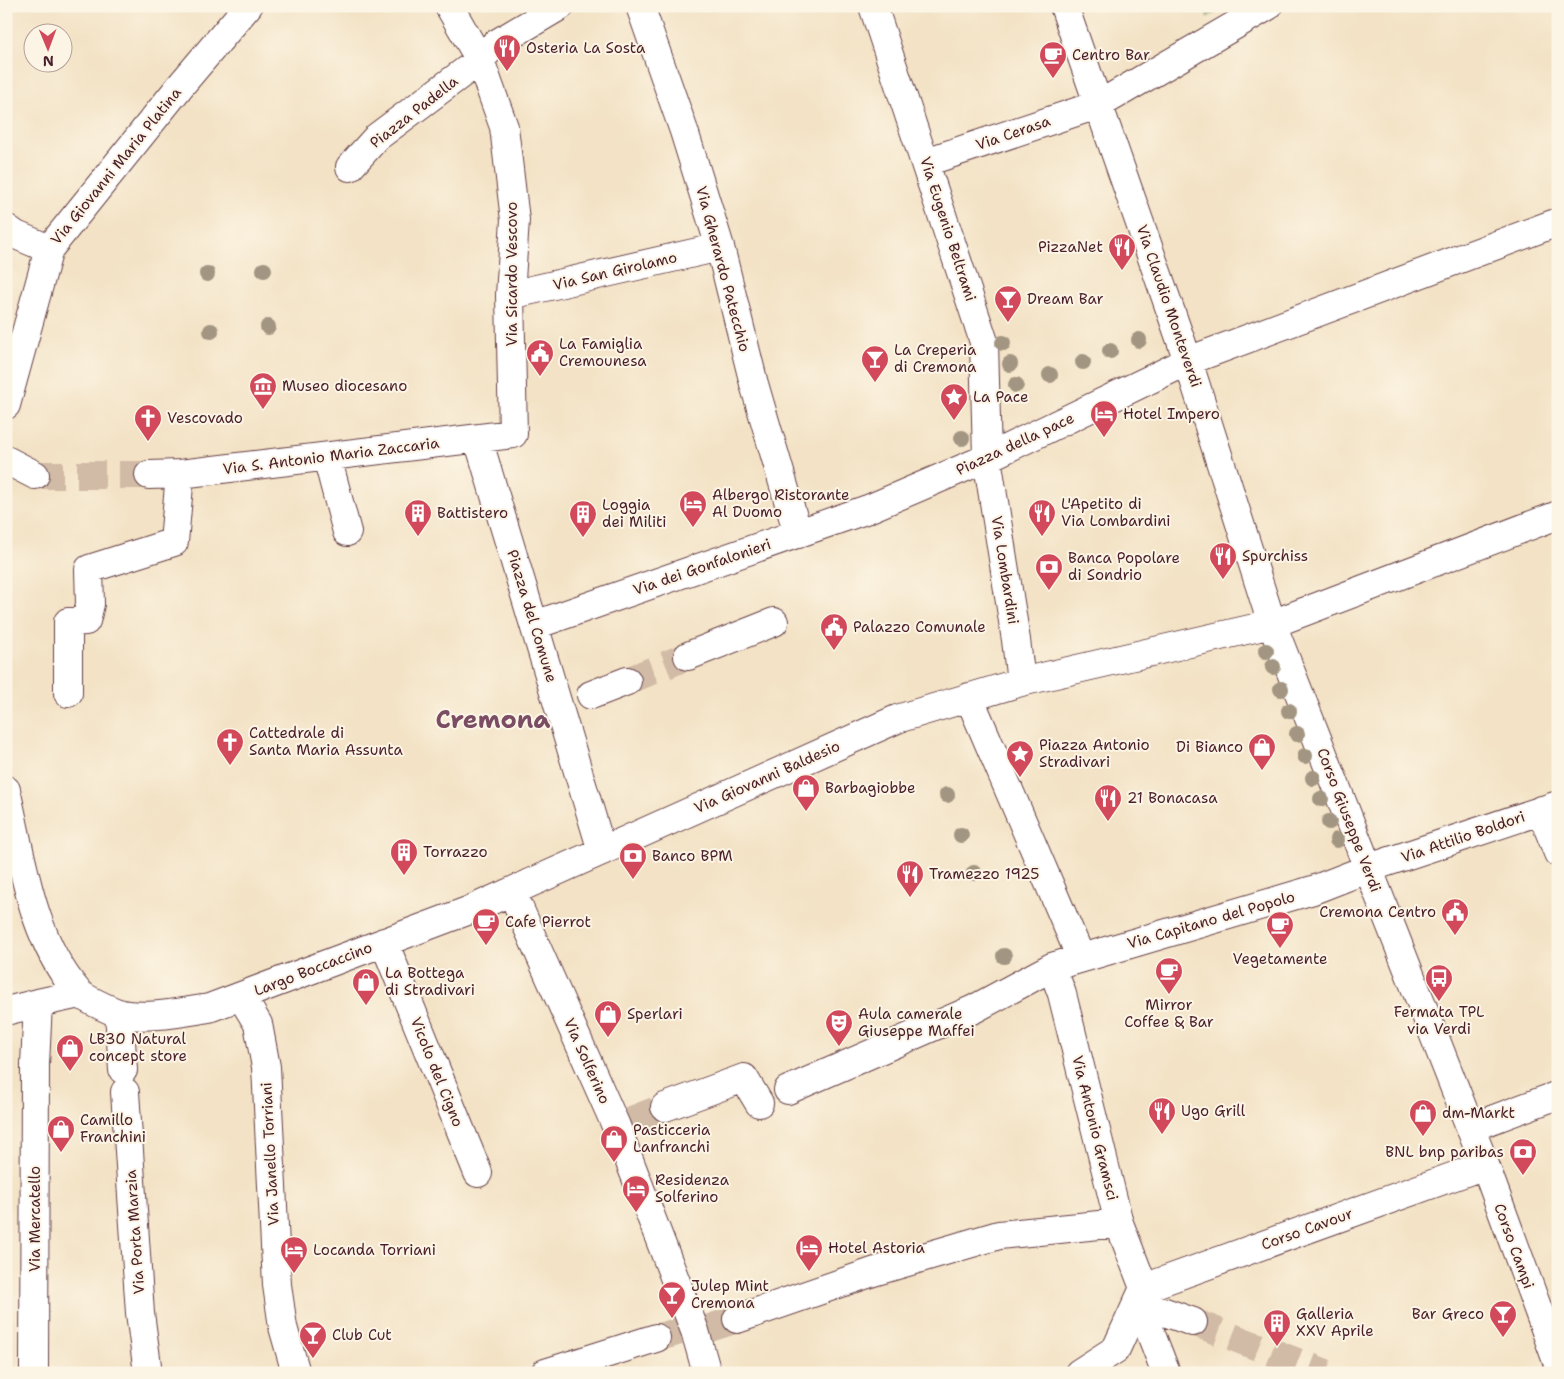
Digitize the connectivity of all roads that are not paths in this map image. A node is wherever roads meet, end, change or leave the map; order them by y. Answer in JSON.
{"nodes":[{"id":1,"x":248,"y":6,"type":"edge"},
{"id":2,"x":449,"y":6,"type":"edge"},
{"id":3,"x":560,"y":6,"type":"edge"},
{"id":4,"x":640,"y":6,"type":"edge"},
{"id":5,"x":874,"y":6,"type":"edge"},
{"id":6,"x":1064,"y":6,"type":"edge"},
{"id":7,"x":1268,"y":6,"type":"edge"},
{"id":8,"x":480,"y":60,"type":"junction"},
{"id":9,"x":1100,"y":104,"type":"junction"},
{"id":10,"x":926,"y":162,"type":"junction"},
{"id":11,"x":350,"y":167,"type":"dead end"},
{"id":12,"x":1558,"y":222,"type":"edge"},
{"id":13,"x":6,"y":228,"type":"edge"},
{"id":14,"x":720,"y":247,"type":"junction"},
{"id":15,"x":49,"y":249,"type":"junction"},
{"id":16,"x":510,"y":295,"type":"junction"},
{"id":17,"x":1188,"y":361,"type":"junction"},
{"id":18,"x":6,"y":405,"type":"edge"},
{"id":19,"x":513,"y":434,"type":"joint"},
{"id":20,"x":478,"y":439,"type":"junction"},
{"id":21,"x":327,"y":457,"type":"junction"},
{"id":22,"x":987,"y":458,"type":"junction"},
{"id":23,"x":6,"y":460,"type":"edge"},
{"id":24,"x":180,"y":474,"type":"junction"},
{"id":25,"x":35,"y":475,"type":"tunnel mouth"},
{"id":26,"x":149,"y":475,"type":"tunnel mouth"},
{"id":27,"x":868,"y":509,"type":"joint"},
{"id":28,"x":1558,"y":516,"type":"edge"},
{"id":29,"x":348,"y":532,"type":"dead end"},
{"id":30,"x":798,"y":534,"type":"junction"},
{"id":31,"x":774,"y":622,"type":"dead end"},
{"id":32,"x":1272,"y":624,"type":"junction"},
{"id":33,"x":535,"y":625,"type":"junction"},
{"id":34,"x":688,"y":656,"type":"tunnel mouth"},
{"id":35,"x":627,"y":680,"type":"tunnel mouth"},
{"id":36,"x":1021,"y":682,"type":"junction"},
{"id":37,"x":68,"y":693,"type":"dead end"},
{"id":38,"x":591,"y":695,"type":"dead end"},
{"id":39,"x":969,"y":698,"type":"junction"},
{"id":40,"x":6,"y":790,"type":"edge"},
{"id":41,"x":1549,"y":807,"type":"edge"},
{"id":42,"x":602,"y":851,"type":"junction"},
{"id":43,"x":1558,"y":853,"type":"edge"},
{"id":44,"x":1368,"y":869,"type":"junction"},
{"id":45,"x":512,"y":892,"type":"junction"},
{"id":46,"x":384,"y":942,"type":"junction"},
{"id":47,"x":1080,"y":958,"type":"junction"},
{"id":48,"x":1052,"y":967,"type":"junction"},
{"id":49,"x":396,"y":971,"type":"joint"},
{"id":50,"x":79,"y":994,"type":"junction"},
{"id":51,"x":241,"y":996,"type":"junction"},
{"id":52,"x":20,"y":1008,"type":"edge"},
{"id":53,"x":119,"y":1013,"type":"junction"},
{"id":54,"x":258,"y":1024,"type":"joint"},
{"id":55,"x":788,"y":1090,"type":"dead end"},
{"id":56,"x":1558,"y":1095,"type":"edge"},
{"id":57,"x":759,"y":1104,"type":"dead end"},
{"id":58,"x":665,"y":1107,"type":"tunnel mouth"},
{"id":59,"x":1470,"y":1128,"type":"junction"},
{"id":60,"x":1485,"y":1165,"type":"junction"},
{"id":61,"x":478,"y":1173,"type":"dead end"},
{"id":62,"x":1119,"y":1223,"type":"junction"},
{"id":63,"x":1141,"y":1296,"type":"junction"},
{"id":64,"x":737,"y":1319,"type":"tunnel mouth"},
{"id":65,"x":1193,"y":1322,"type":"tunnel mouth"},
{"id":66,"x":656,"y":1338,"type":"tunnel mouth"},
{"id":67,"x":1558,"y":1364,"type":"edge"},
{"id":68,"x":34,"y":1373,"type":"edge"},
{"id":69,"x":148,"y":1373,"type":"edge"},
{"id":70,"x":296,"y":1373,"type":"edge"},
{"id":71,"x":545,"y":1373,"type":"edge"},
{"id":72,"x":707,"y":1373,"type":"edge"},
{"id":73,"x":1079,"y":1373,"type":"edge"},
{"id":74,"x":1166,"y":1373,"type":"edge"}],
"edges":[{"from":1,"to":15,"type":"street","name":"Via Giovanni Maria Platina"},
{"from":2,"to":8,"type":"street","name":"Via Sicardo Vescovo"},
{"from":3,"to":8,"type":"street","name":"Piazza Padella"},
{"from":4,"to":14,"type":"street","name":"Via Gherardo Patecchio"},
{"from":5,"to":10,"type":"street","name":"Via Eugenio Beltrami"},
{"from":6,"to":9,"type":"street","name":"Via Claudio Monteverdi"},
{"from":7,"to":9,"type":"street","name":"Via Cerasa"},
{"from":8,"to":11,"type":"street","name":"Piazza Padella"},
{"from":8,"to":16,"type":"street","name":"Via Sicardo Vescovo"},
{"from":9,"to":10,"type":"street","name":"Via Cerasa"},
{"from":9,"to":17,"type":"street","name":"Via Claudio Monteverdi"},
{"from":10,"to":22,"type":"street","name":"Via Eugenio Beltrami"},
{"from":12,"to":17,"type":"street","name":"Piazza della pace"},
{"from":13,"to":15,"type":"street"},
{"from":14,"to":16,"type":"street","name":"Via San Girolamo"},
{"from":14,"to":30,"type":"street","name":"Via Gherardo Patecchio"},
{"from":15,"to":18,"type":"street","name":"Via Giovanni Maria Platina"},
{"from":16,"to":19,"type":"street","name":"Via Sicardo Vescovo"},
{"from":17,"to":22,"type":"street","name":"Piazza della pace"},
{"from":17,"to":32,"type":"street","name":"Via Claudio Monteverdi"},
{"from":19,"to":20,"type":"street","name":"Via S. Antonio Maria Zaccaria"},
{"from":20,"to":21,"type":"street","name":"Via S. Antonio Maria Zaccaria"},
{"from":20,"to":33,"type":"street","name":"Piazza del Comune"},
{"from":21,"to":24,"type":"street","name":"Via S. Antonio Maria Zaccaria"},
{"from":21,"to":29,"type":"street"},
{"from":22,"to":27,"type":"street","name":"Piazza della pace"},
{"from":22,"to":36,"type":"street","name":"Via Lombardini"},
{"from":23,"to":25,"type":"street"},
{"from":24,"to":26,"type":"street","name":"Via S. Antonio Maria Zaccaria"},
{"from":24,"to":37,"type":"street"},
{"from":27,"to":30,"type":"street","name":"Via dei Gonfalonieri"},
{"from":28,"to":32,"type":"street"},
{"from":30,"to":33,"type":"street","name":"Via dei Gonfalonieri"},
{"from":31,"to":34,"type":"street"},
{"from":32,"to":36,"type":"street"},
{"from":32,"to":44,"type":"street","name":"Corso Giuseppe Verdi"},
{"from":33,"to":42,"type":"street","name":"Piazza del Comune"},
{"from":35,"to":38,"type":"street"},
{"from":36,"to":39,"type":"street"},
{"from":39,"to":42,"type":"street","name":"Via Giovanni Baldesio"},
{"from":39,"to":47,"type":"street"},
{"from":40,"to":50,"type":"street"},
{"from":41,"to":43,"type":"street"},
{"from":41,"to":44,"type":"street","name":"Via Attilio Boldori"},
{"from":42,"to":45,"type":"street"},
{"from":44,"to":47,"type":"street","name":"Via Capitano del Popolo"},
{"from":44,"to":59,"type":"street","name":"Corso Giuseppe Verdi"},
{"from":45,"to":46,"type":"street","name":"Largo Boccaccino"},
{"from":45,"to":72,"type":"street","name":"Via Solferino"},
{"from":46,"to":49,"type":"street","name":"Largo Boccaccino"},
{"from":46,"to":51,"type":"street","name":"Largo Boccaccino"},
{"from":47,"to":48,"type":"street","name":"Via Capitano del Popolo"},
{"from":48,"to":55,"type":"street","name":"Via Capitano del Popolo"},
{"from":48,"to":62,"type":"street","name":"Via Antonio Gramsci"},
{"from":49,"to":61,"type":"street","name":"Vicolo del Cigno"},
{"from":50,"to":52,"type":"street"},
{"from":50,"to":53,"type":"street","name":"Largo Boccaccino"},
{"from":51,"to":53,"type":"street","name":"Largo Boccaccino"},
{"from":51,"to":54,"type":"street","name":"Largo Boccaccino"},
{"from":52,"to":68,"type":"street","name":"Via Mercatello"},
{"from":53,"to":69,"type":"street","name":"Via Porta Marzia"},
{"from":54,"to":70,"type":"street","name":"Via Janello Torriani"},
{"from":56,"to":59,"type":"street"},
{"from":57,"to":58,"type":"street"},
{"from":59,"to":60,"type":"street","name":"Corso Campi"},
{"from":60,"to":63,"type":"street","name":"Corso Cavour"},
{"from":60,"to":67,"type":"street","name":"Corso Campi"},
{"from":62,"to":63,"type":"street","name":"Via Antonio Gramsci"},
{"from":62,"to":64,"type":"street"},
{"from":63,"to":65,"type":"street"},
{"from":63,"to":73,"type":"street"},
{"from":63,"to":74,"type":"street","name":"Via Antonio Gramsci"},
{"from":66,"to":71,"type":"street"}]}
